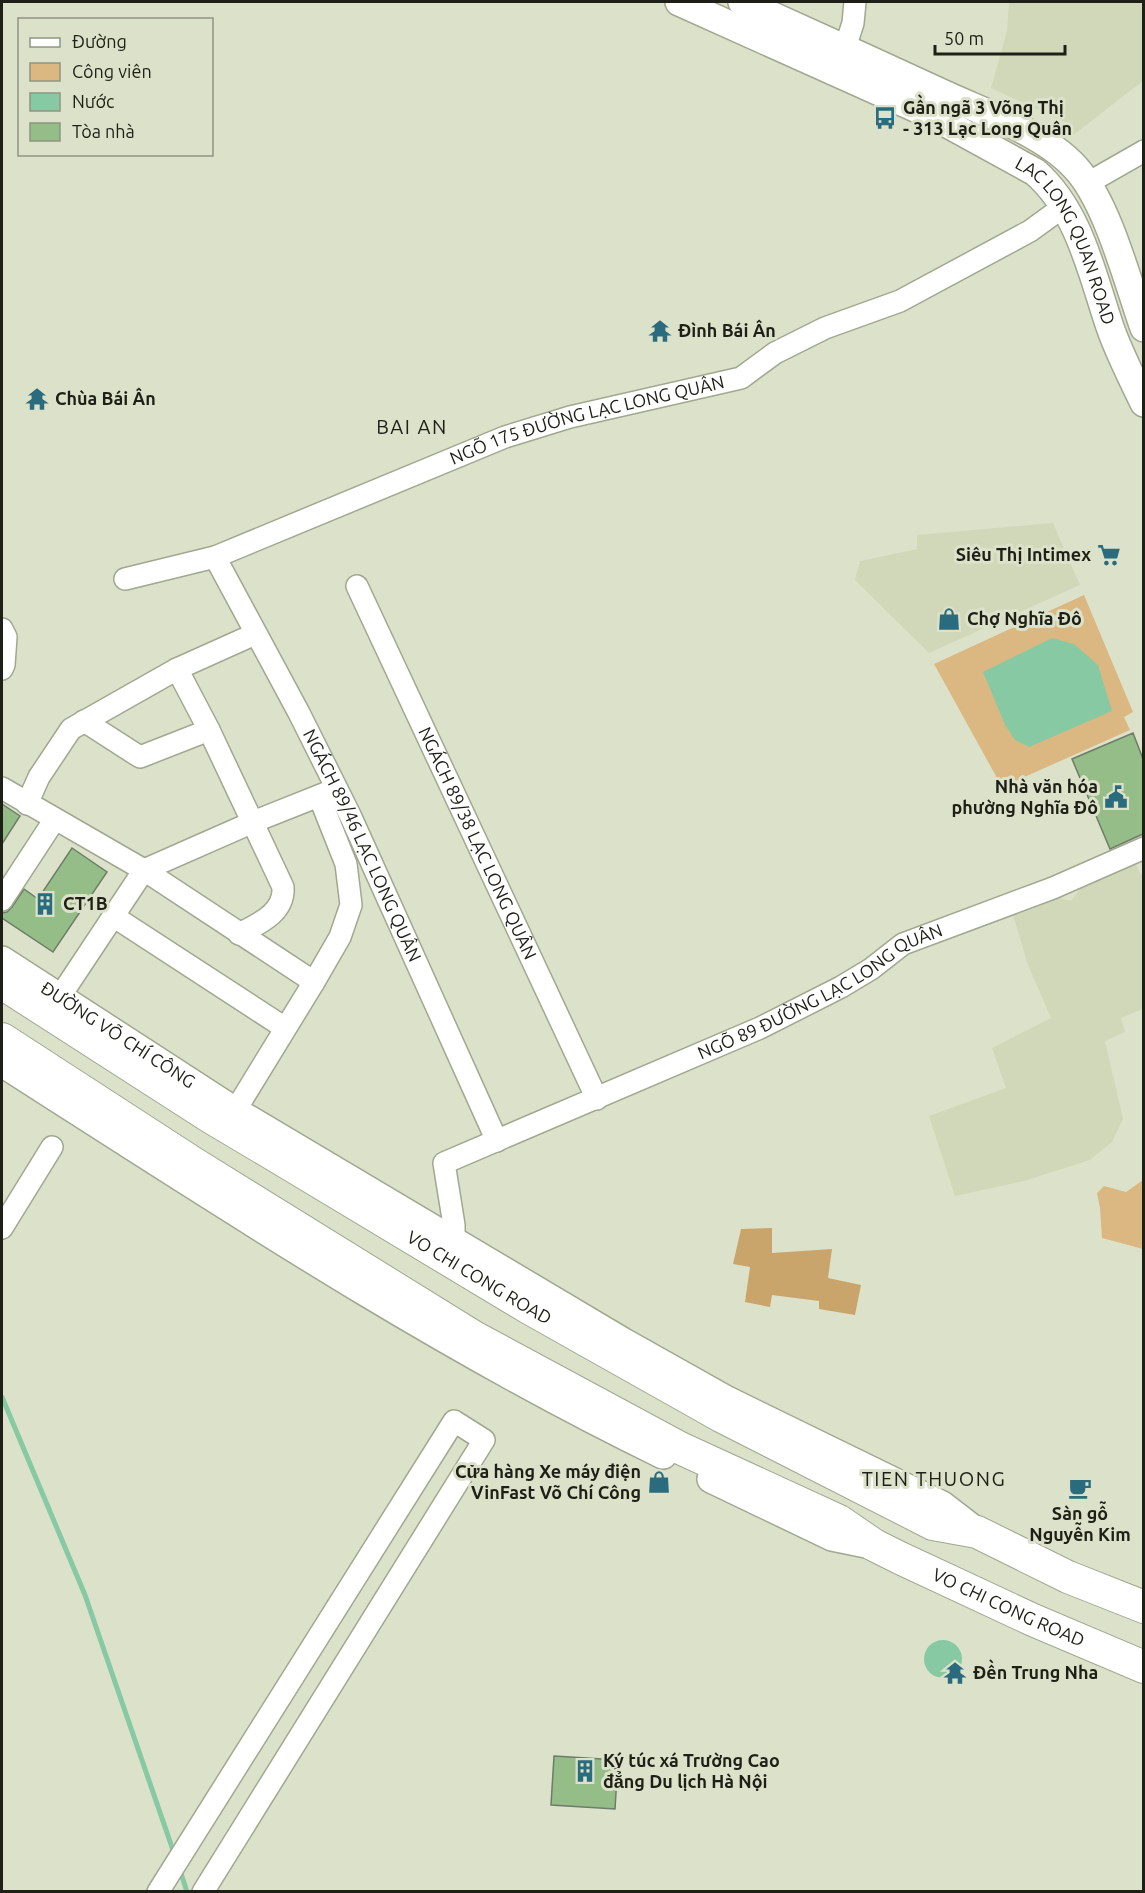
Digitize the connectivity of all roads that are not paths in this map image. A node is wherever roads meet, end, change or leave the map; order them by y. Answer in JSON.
{"nodes":[{"id":1,"x":679,"y":2,"type":"edge"},
{"id":2,"x":742,"y":2,"type":"edge"},
{"id":3,"x":855,"y":2,"type":"edge"},
{"id":4,"x":794,"y":40,"type":"junction"},
{"id":5,"x":845,"y":48,"type":"junction"},
{"id":6,"x":1143,"y":151,"type":"edge"},
{"id":7,"x":1088,"y":183,"type":"junction"},
{"id":8,"x":1063,"y":207,"type":"junction"},
{"id":9,"x":1143,"y":328,"type":"edge"},
{"id":10,"x":1143,"y":403,"type":"edge"},
{"id":11,"x":215,"y":557,"type":"junction"},
{"id":12,"x":125,"y":579,"type":"dead end"},
{"id":13,"x":357,"y":586,"type":"dead end"},
{"id":14,"x":4,"y":633,"type":"edge"},
{"id":15,"x":255,"y":634,"type":"junction"},
{"id":16,"x":2,"y":669,"type":"edge"},
{"id":17,"x":177,"y":669,"type":"junction"},
{"id":18,"x":84,"y":721,"type":"junction"},
{"id":19,"x":209,"y":730,"type":"junction"},
{"id":20,"x":2,"y":788,"type":"edge"},
{"id":21,"x":327,"y":792,"type":"junction"},
{"id":22,"x":27,"y":804,"type":"junction"},
{"id":23,"x":55,"y":819,"type":"junction"},
{"id":24,"x":254,"y":822,"type":"junction"},
{"id":25,"x":1143,"y":848,"type":"edge"},
{"id":26,"x":144,"y":870,"type":"junction"},
{"id":27,"x":2,"y":900,"type":"edge"},
{"id":28,"x":113,"y":916,"type":"junction"},
{"id":29,"x":239,"y":934,"type":"junction"},
{"id":30,"x":2,"y":960,"type":"edge"},
{"id":31,"x":2,"y":982,"type":"edge"},
{"id":32,"x":314,"y":982,"type":"junction"},
{"id":33,"x":59,"y":998,"type":"junction"},
{"id":34,"x":285,"y":1029,"type":"junction"},
{"id":35,"x":2,"y":1039,"type":"edge"},
{"id":36,"x":2,"y":1063,"type":"edge"},
{"id":37,"x":597,"y":1099,"type":"junction"},
{"id":38,"x":235,"y":1111,"type":"junction"},
{"id":39,"x":497,"y":1141,"type":"junction"},
{"id":40,"x":52,"y":1147,"type":"dead end"},
{"id":41,"x":2,"y":1228,"type":"edge"},
{"id":42,"x":454,"y":1242,"type":"junction"},
{"id":43,"x":978,"y":1532,"type":"junction"},
{"id":44,"x":874,"y":1545,"type":"junction"},
{"id":45,"x":1143,"y":1607,"type":"edge"},
{"id":46,"x":1143,"y":1667,"type":"edge"},
{"id":47,"x":158,"y":1892,"type":"edge"},
{"id":48,"x":203,"y":1892,"type":"edge"}],
"edges":[{"from":1,"to":4,"type":"main road","name":"LAC LONG QUAN ROAD"},
{"from":2,"to":4,"type":"main road","name":"LAC LONG QUAN ROAD"},
{"from":3,"to":5,"type":"street"},
{"from":4,"to":5,"type":"main road","name":"LAC LONG QUAN ROAD"},
{"from":4,"to":8,"type":"main road","name":"LAC LONG QUAN ROAD"},
{"from":5,"to":7,"type":"main road","name":"LAC LONG QUAN ROAD"},
{"from":6,"to":7,"type":"street"},
{"from":7,"to":9,"type":"main road","name":"LAC LONG QUAN ROAD"},
{"from":8,"to":10,"type":"main road","name":"LAC LONG QUAN ROAD"},
{"from":8,"to":11,"type":"street","name":"NGÕ 175 ĐƯỜNG LẠC LONG QUÂN"},
{"from":11,"to":12,"type":"street","name":"NGÕ 175 ĐƯỜNG LẠC LONG QUÂN"},
{"from":11,"to":15,"type":"street","name":"NGÁCH 89/46 LẠC LONG QUÂN"},
{"from":13,"to":37,"type":"street","name":"NGÁCH 89/38 LẠC LONG QUÂN"},
{"from":14,"to":16,"type":"street"},
{"from":15,"to":17,"type":"street"},
{"from":15,"to":21,"type":"street","name":"NGÁCH 89/46 LẠC LONG QUÂN"},
{"from":17,"to":18,"type":"street"},
{"from":17,"to":19,"type":"street"},
{"from":18,"to":19,"type":"street"},
{"from":18,"to":22,"type":"street"},
{"from":19,"to":24,"type":"street"},
{"from":20,"to":22,"type":"street"},
{"from":21,"to":24,"type":"street"},
{"from":21,"to":32,"type":"street"},
{"from":21,"to":39,"type":"street","name":"NGÁCH 89/46 LẠC LONG QUÂN"},
{"from":22,"to":23,"type":"street"},
{"from":23,"to":26,"type":"street"},
{"from":23,"to":27,"type":"street"},
{"from":24,"to":26,"type":"street"},
{"from":24,"to":29,"type":"street"},
{"from":25,"to":37,"type":"street","name":"NGÕ 89 ĐƯỜNG LẠC LONG QUÂN"},
{"from":26,"to":28,"type":"street"},
{"from":26,"to":29,"type":"street"},
{"from":28,"to":33,"type":"street"},
{"from":28,"to":34,"type":"street"},
{"from":29,"to":32,"type":"street"},
{"from":30,"to":33,"type":"main road","name":"ĐƯỜNG VÕ CHÍ CÔNG"},
{"from":31,"to":43,"type":"highway","name":"VO CHI CONG ROAD"},
{"from":32,"to":34,"type":"street"},
{"from":33,"to":38,"type":"main road","name":"ĐƯỜNG VÕ CHÍ CÔNG"},
{"from":34,"to":38,"type":"street"},
{"from":35,"to":44,"type":"highway","name":"VO CHI CONG ROAD"},
{"from":36,"to":44,"type":"main road","name":"VO CHI CONG ROAD"},
{"from":37,"to":39,"type":"street","name":"NGÕ 89 ĐƯỜNG LẠC LONG QUÂN"},
{"from":38,"to":42,"type":"main road","name":"VO CHI CONG ROAD"},
{"from":39,"to":42,"type":"street","name":"NGÕ 89 ĐƯỜNG LẠC LONG QUÂN"},
{"from":40,"to":41,"type":"street"},
{"from":42,"to":43,"type":"main road","name":"VO CHI CONG ROAD"},
{"from":43,"to":45,"type":"highway","name":"VO CHI CONG ROAD"},
{"from":44,"to":46,"type":"highway","name":"VO CHI CONG ROAD"},
{"from":47,"to":48,"type":"street"}]}
